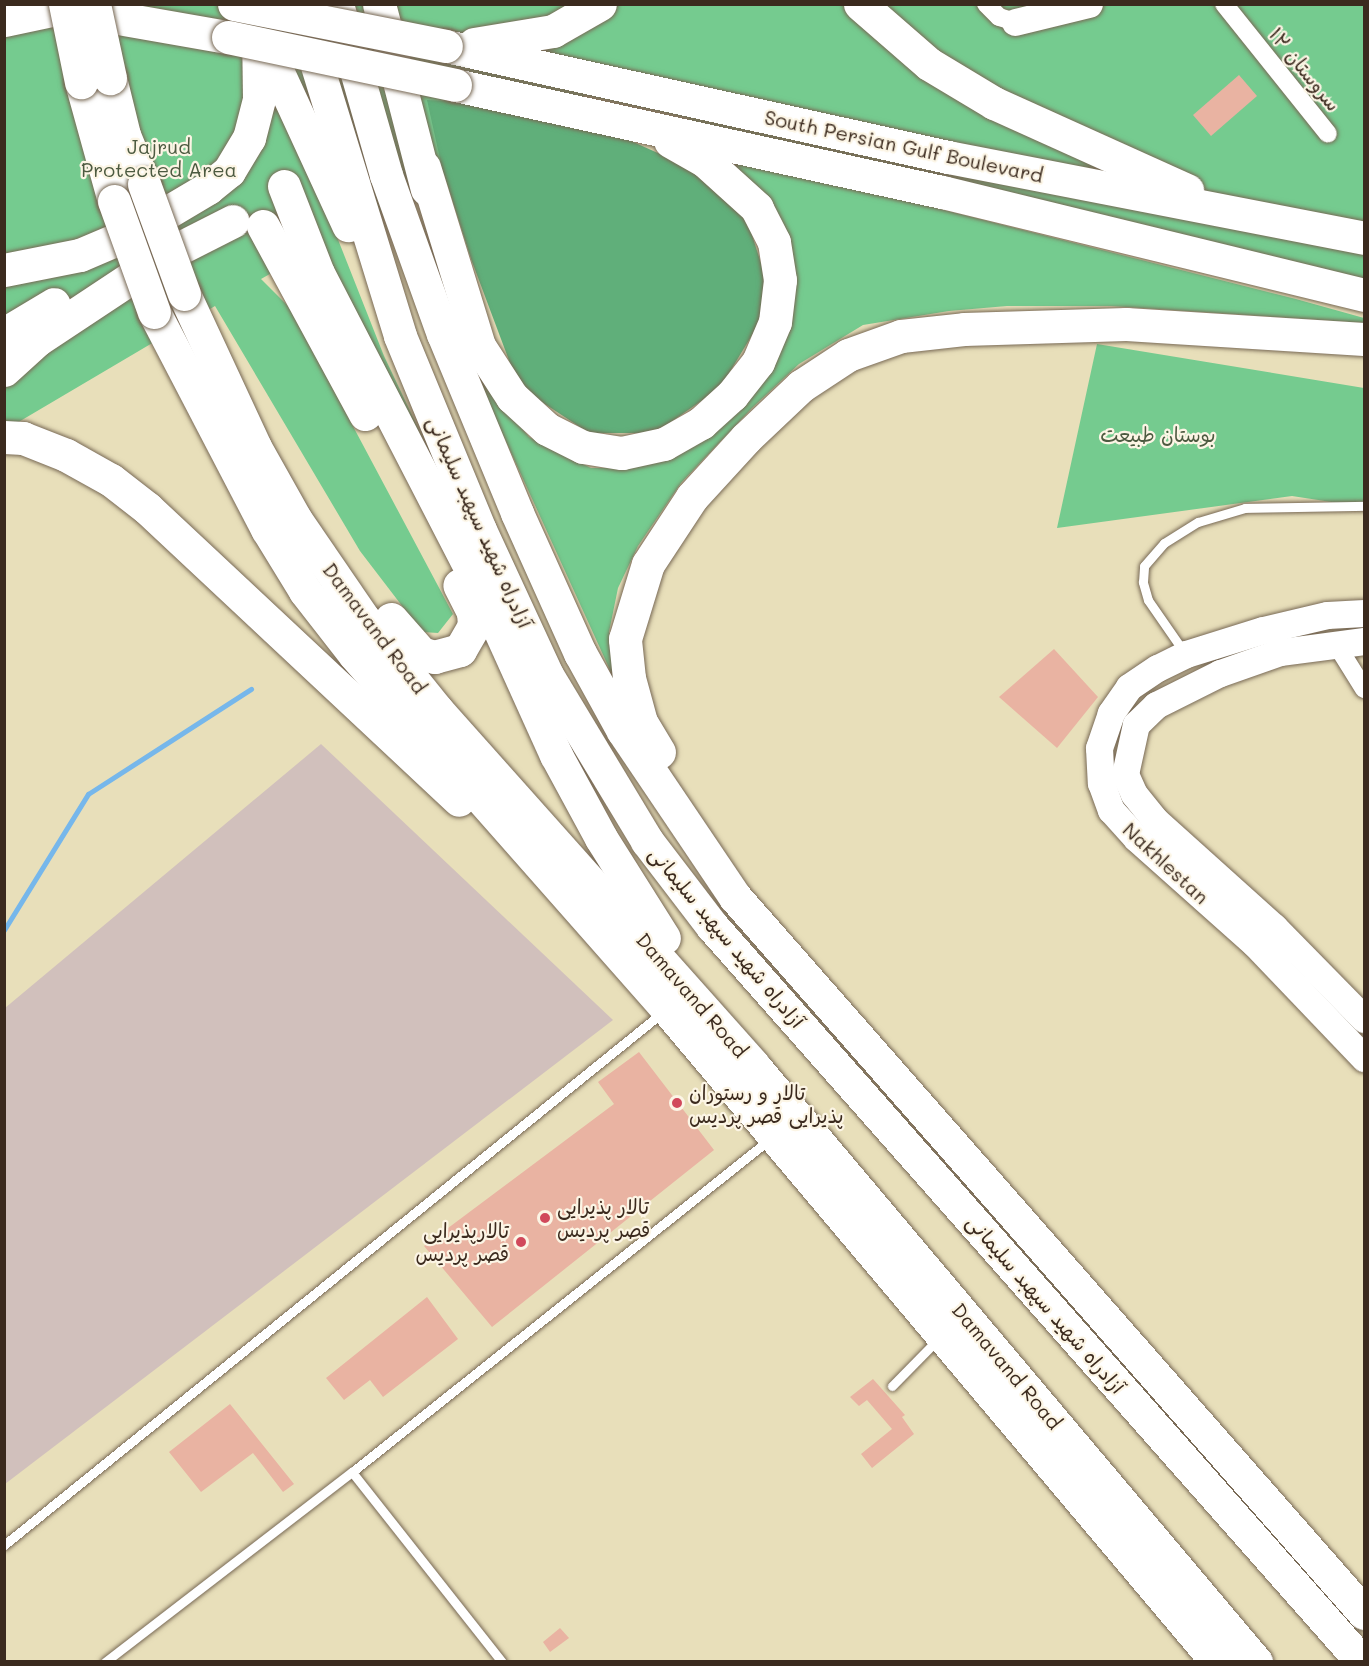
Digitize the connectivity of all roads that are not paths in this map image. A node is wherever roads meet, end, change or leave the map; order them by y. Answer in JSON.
{"nodes":[{"id":1,"x":94,"y":4,"type":"edge"},
{"id":2,"x":234,"y":4,"type":"edge"},
{"id":3,"x":298,"y":4,"type":"edge"},
{"id":4,"x":337,"y":4,"type":"edge"},
{"id":5,"x":379,"y":4,"type":"edge"},
{"id":6,"x":600,"y":4,"type":"edge"},
{"id":7,"x":860,"y":4,"type":"edge"},
{"id":8,"x":986,"y":4,"type":"edge"},
{"id":9,"x":1089,"y":4,"type":"edge"},
{"id":10,"x":1224,"y":4,"type":"edge"},
{"id":11,"x":53,"y":6,"type":"edge"},
{"id":12,"x":4,"y":20,"type":"edge"},
{"id":13,"x":1015,"y":22,"type":"joint"},
{"id":14,"x":246,"y":24,"type":"edge"},
{"id":15,"x":446,"y":46,"type":"junction"},
{"id":16,"x":95,"y":80,"type":"junction"},
{"id":17,"x":645,"y":127,"type":"junction"},
{"id":18,"x":1328,"y":134,"type":"dead end"},
{"id":19,"x":424,"y":167,"type":"junction"},
{"id":20,"x":284,"y":186,"type":"junction"},
{"id":21,"x":236,"y":203,"type":"junction"},
{"id":22,"x":1235,"y":212,"type":"junction"},
{"id":23,"x":1365,"y":238,"type":"edge"},
{"id":24,"x":4,"y":270,"type":"edge"},
{"id":25,"x":1365,"y":295,"type":"edge"},
{"id":26,"x":4,"y":334,"type":"edge"},
{"id":27,"x":444,"y":334,"type":"junction"},
{"id":28,"x":400,"y":336,"type":"junction"},
{"id":29,"x":1365,"y":339,"type":"edge"},
{"id":30,"x":4,"y":370,"type":"edge"},
{"id":31,"x":222,"y":377,"type":"junction"},
{"id":32,"x":4,"y":436,"type":"edge"},
{"id":33,"x":1365,"y":506,"type":"edge"},
{"id":34,"x":1365,"y":613,"type":"edge"},
{"id":35,"x":1365,"y":641,"type":"edge"},
{"id":36,"x":1336,"y":644,"type":"junction"},
{"id":37,"x":1185,"y":654,"type":"junction"},
{"id":38,"x":1365,"y":689,"type":"edge"},
{"id":39,"x":561,"y":889,"type":"junction"},
{"id":40,"x":735,"y":897,"type":"junction"},
{"id":41,"x":667,"y":1009,"type":"junction"},
{"id":42,"x":1365,"y":1019,"type":"edge"},
{"id":43,"x":1365,"y":1058,"type":"edge"},
{"id":44,"x":753,"y":1065,"type":"junction"},
{"id":45,"x":774,"y":1136,"type":"junction"},
{"id":46,"x":940,"y":1336,"type":"junction"},
{"id":47,"x":892,"y":1386,"type":"dead end"},
{"id":48,"x":352,"y":1472,"type":"junction"},
{"id":49,"x":4,"y":1545,"type":"edge"},
{"id":50,"x":1365,"y":1613,"type":"edge"},
{"id":51,"x":105,"y":1662,"type":"edge"},
{"id":52,"x":502,"y":1662,"type":"edge"},
{"id":53,"x":1217,"y":1662,"type":"edge"},
{"id":54,"x":1256,"y":1662,"type":"edge"},
{"id":55,"x":1362,"y":1662,"type":"edge"}],
"edges":[{"from":1,"to":16,"type":"highway","bridge":true},
{"from":2,"to":15,"type":"highway","bridge":true},
{"from":3,"to":28,"type":"highway","name":"آزادراه شهید سپهبد سلیمانی"},
{"from":4,"to":27,"type":"highway","name":"آزادراه شهید سپهبد سلیمانی"},
{"from":5,"to":19,"type":"highway"},
{"from":6,"to":15,"type":"highway"},
{"from":7,"to":22,"type":"highway"},
{"from":8,"to":13,"type":"street"},
{"from":9,"to":13,"type":"street"},
{"from":10,"to":18,"type":"street","name":"سروستان ۱۲"},
{"from":11,"to":12,"type":"highway"},
{"from":11,"to":14,"type":"highway","name":"South Persian Gulf Boulevard"},
{"from":11,"to":16,"type":"highway","bridge":true},
{"from":14,"to":17,"type":"highway","name":"South Persian Gulf Boulevard","bridge":true},
{"from":14,"to":21,"type":"highway"},
{"from":14,"to":28,"type":"highway"},
{"from":15,"to":22,"type":"highway","name":"South Persian Gulf Boulevard"},
{"from":16,"to":31,"type":"highway","name":"Damavand Road","bridge":true},
{"from":16,"to":39,"type":"highway","name":"Damavand Road","bridge":true},
{"from":17,"to":19,"type":"highway"},
{"from":17,"to":25,"type":"highway","name":"South Persian Gulf Boulevard"},
{"from":19,"to":27,"type":"highway"},
{"from":20,"to":21,"type":"highway"},
{"from":20,"to":21,"type":"highway"},
{"from":20,"to":44,"type":"highway"},
{"from":21,"to":24,"type":"highway"},
{"from":21,"to":26,"type":"highway"},
{"from":21,"to":30,"type":"highway"},
{"from":21,"to":31,"type":"highway"},
{"from":22,"to":23,"type":"highway","name":"South Persian Gulf Boulevard"},
{"from":27,"to":40,"type":"highway","name":"آزادراه شهید سپهبد سلیمانی"},
{"from":28,"to":55,"type":"highway","name":"آزادراه شهید سپهبد سلیمانی"},
{"from":29,"to":40,"type":"highway"},
{"from":31,"to":44,"type":"highway","name":"Damavand Road"},
{"from":32,"to":39,"type":"highway"},
{"from":33,"to":37,"type":"lane"},
{"from":34,"to":37,"type":"street","name":"Nakhlestan"},
{"from":35,"to":36,"type":"street","name":"Nakhlestan"},
{"from":36,"to":38,"type":"street"},
{"from":36,"to":42,"type":"street","name":"Nakhlestan"},
{"from":37,"to":43,"type":"street","name":"Nakhlestan"},
{"from":39,"to":41,"type":"highway","name":"Damavand Road"},
{"from":40,"to":50,"type":"highway","name":"آزادراه شهید سپهبد سلیمانی"},
{"from":41,"to":45,"type":"highway","name":"Damavand Road"},
{"from":41,"to":49,"type":"lane"},
{"from":44,"to":54,"type":"highway","name":"Damavand Road"},
{"from":45,"to":46,"type":"highway","name":"Damavand Road"},
{"from":45,"to":48,"type":"lane"},
{"from":46,"to":47,"type":"lane"},
{"from":46,"to":53,"type":"highway","name":"Damavand Road"},
{"from":48,"to":51,"type":"lane"},
{"from":48,"to":52,"type":"lane"}]}
